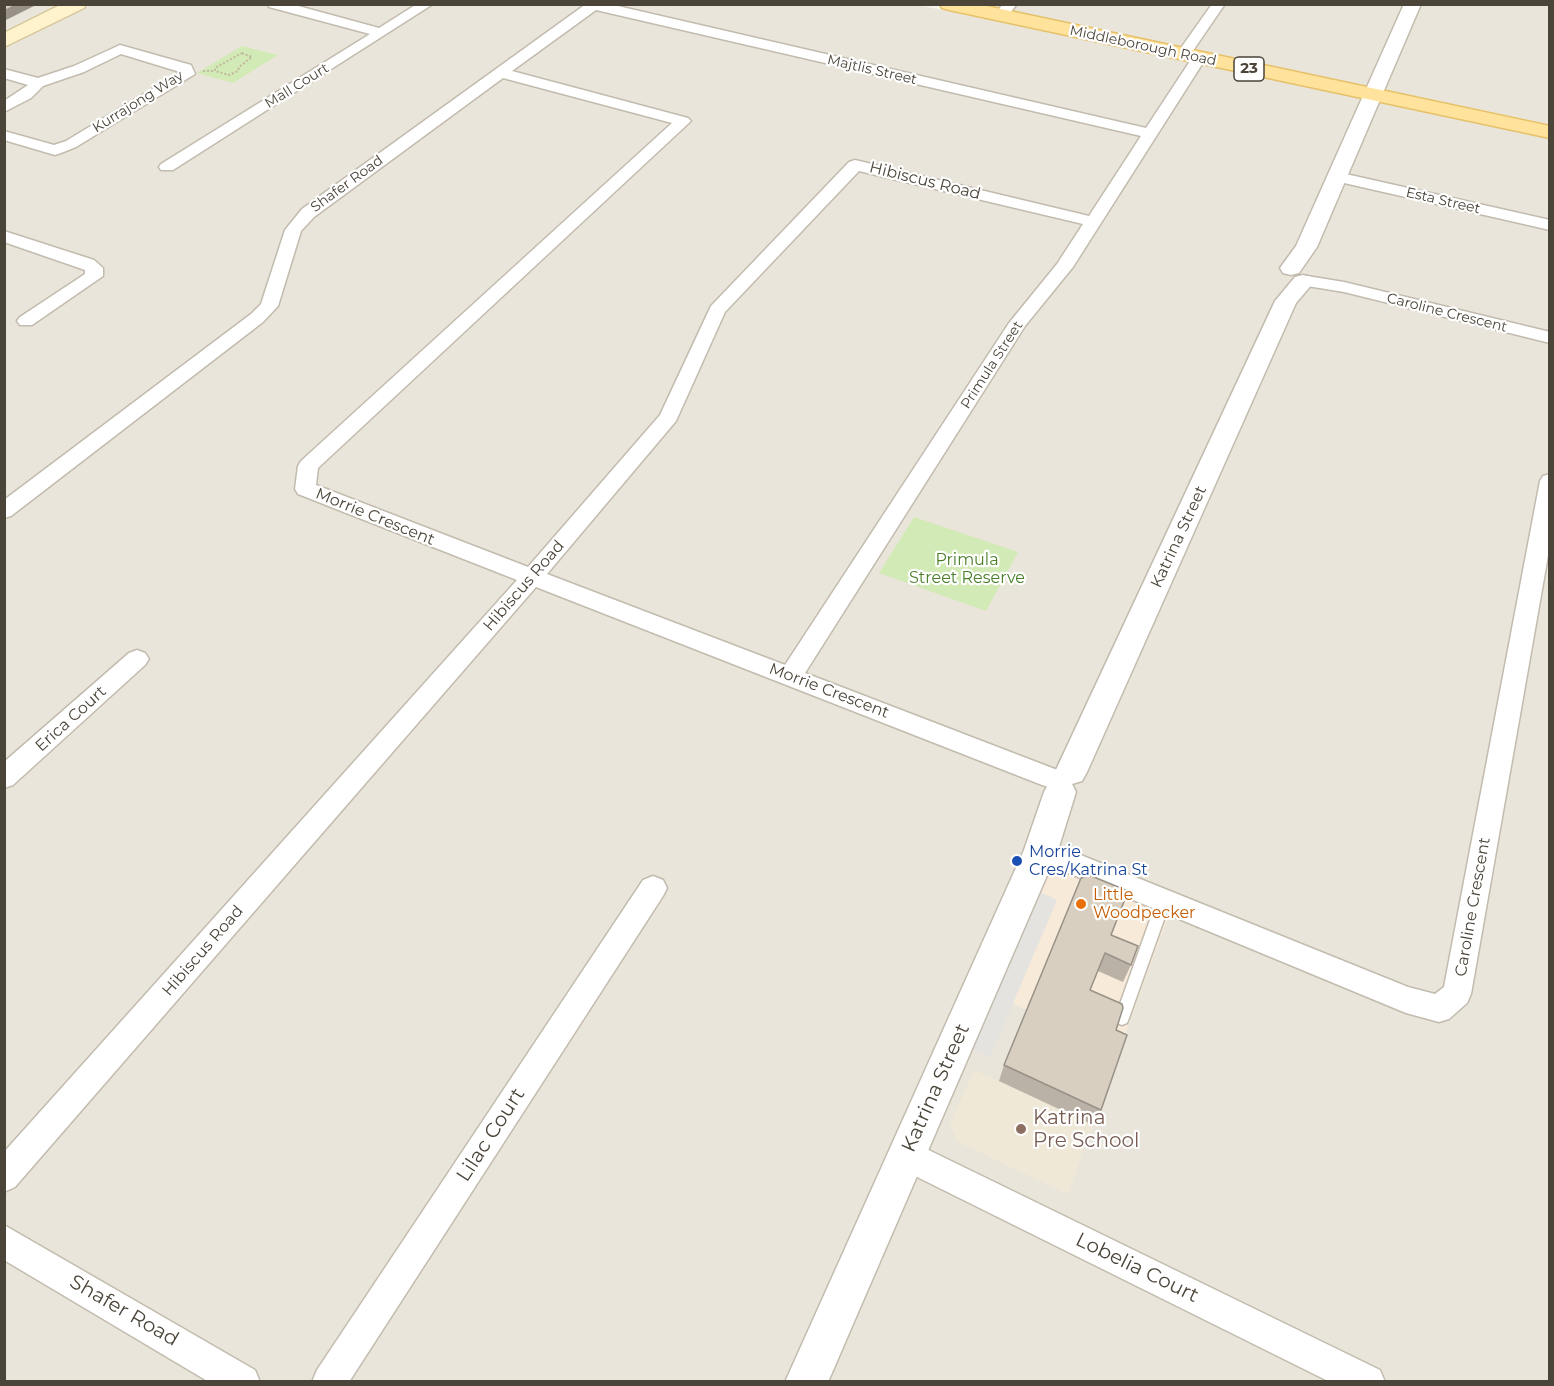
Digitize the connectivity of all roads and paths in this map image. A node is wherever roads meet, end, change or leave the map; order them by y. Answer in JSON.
{"nodes":[{"id":1,"x":77,"y":4,"type":"edge"},
{"id":2,"x":274,"y":4,"type":"edge"},
{"id":3,"x":427,"y":4,"type":"edge"},
{"id":4,"x":949,"y":4,"type":"edge"},
{"id":5,"x":1219,"y":4,"type":"edge"},
{"id":6,"x":1413,"y":4,"type":"edge"},
{"id":7,"x":594,"y":5,"type":"edge"},
{"id":8,"x":1006,"y":10,"type":"edge"},
{"id":9,"x":382,"y":33,"type":"junction"},
{"id":10,"x":4,"y":41,"type":"edge"},
{"id":11,"x":1191,"y":57,"type":"junction"},
{"id":12,"x":215,"y":71,"type":"junction"},
{"id":13,"x":187,"y":72,"type":"junction"},
{"id":14,"x":4,"y":73,"type":"edge"},
{"id":15,"x":501,"y":73,"type":"junction"},
{"id":16,"x":38,"y":83,"type":"junction"},
{"id":17,"x":1372,"y":96,"type":"junction"},
{"id":18,"x":4,"y":108,"type":"edge"},
{"id":19,"x":1550,"y":132,"type":"edge"},
{"id":20,"x":1150,"y":134,"type":"junction"},
{"id":21,"x":4,"y":135,"type":"edge"},
{"id":22,"x":167,"y":167,"type":"dead end"},
{"id":23,"x":1337,"y":177,"type":"junction"},
{"id":24,"x":1094,"y":222,"type":"junction"},
{"id":25,"x":1550,"y":225,"type":"edge"},
{"id":26,"x":4,"y":236,"type":"edge"},
{"id":27,"x":1299,"y":279,"type":"junction"},
{"id":28,"x":26,"y":321,"type":"dead end"},
{"id":29,"x":1550,"y":338,"type":"edge"},
{"id":30,"x":1550,"y":481,"type":"edge"},
{"id":31,"x":4,"y":511,"type":"edge"},
{"id":32,"x":531,"y":578,"type":"junction"},
{"id":33,"x":137,"y":659,"type":"dead end"},
{"id":34,"x":790,"y":676,"type":"junction"},
{"id":35,"x":4,"y":778,"type":"edge"},
{"id":36,"x":1061,"y":781,"type":"junction"},
{"id":37,"x":1041,"y":850,"type":"junction"},
{"id":38,"x":653,"y":888,"type":"dead end"},
{"id":39,"x":1164,"y":900,"type":"junction"},
{"id":40,"x":1122,"y":1018,"type":"edge"},
{"id":41,"x":906,"y":1155,"type":"junction"},
{"id":42,"x":4,"y":1176,"type":"edge"},
{"id":43,"x":4,"y":1241,"type":"edge"},
{"id":44,"x":243,"y":1382,"type":"edge"},
{"id":45,"x":329,"y":1382,"type":"edge"},
{"id":46,"x":806,"y":1382,"type":"edge"},
{"id":47,"x":1368,"y":1382,"type":"edge"}],
"edges":[{"from":1,"to":10,"type":"main road"},
{"from":2,"to":9,"type":"street"},
{"from":3,"to":9,"type":"street","name":"Mall Court"},
{"from":4,"to":8,"type":"main road","name":"Middleborough Road","number":"23"},
{"from":5,"to":11,"type":"street","name":"Primula Street"},
{"from":6,"to":17,"type":"street","name":"Katrina Street"},
{"from":7,"to":15,"type":"street","name":"Shafer Road"},
{"from":7,"to":20,"type":"street","name":"Majtlis Street"},
{"from":8,"to":11,"type":"main road","name":"Middleborough Road","number":"23"},
{"from":9,"to":22,"type":"street","name":"Mall Court"},
{"from":11,"to":17,"type":"main road","name":"Middleborough Road","number":"23"},
{"from":11,"to":20,"type":"street","name":"Primula Street"},
{"from":12,"to":12,"type":"path"},
{"from":12,"to":13,"type":"path"},
{"from":13,"to":16,"type":"street","name":"Kurrajong Way"},
{"from":13,"to":21,"type":"street","name":"Kurrajong Way"},
{"from":14,"to":16,"type":"street"},
{"from":15,"to":31,"type":"street","name":"Shafer Road"},
{"from":15,"to":32,"type":"street","name":"Morrie Crescent"},
{"from":16,"to":18,"type":"street","name":"Kurrajong Way"},
{"from":17,"to":19,"type":"main road","name":"Middleborough Road","number":"23"},
{"from":17,"to":23,"type":"street","name":"Katrina Street"},
{"from":20,"to":24,"type":"street","name":"Primula Street"},
{"from":23,"to":25,"type":"street","name":"Esta Street"},
{"from":23,"to":27,"type":"street","name":"Katrina Street"},
{"from":24,"to":32,"type":"street","name":"Hibiscus Road"},
{"from":24,"to":34,"type":"street","name":"Primula Street"},
{"from":26,"to":28,"type":"street"},
{"from":27,"to":29,"type":"street","name":"Caroline Crescent"},
{"from":27,"to":36,"type":"street","name":"Katrina Street"},
{"from":30,"to":39,"type":"street","name":"Caroline Crescent"},
{"from":32,"to":34,"type":"street","name":"Morrie Crescent"},
{"from":32,"to":42,"type":"street","name":"Hibiscus Road"},
{"from":33,"to":35,"type":"street","name":"Erica Court"},
{"from":34,"to":36,"type":"street","name":"Morrie Crescent"},
{"from":36,"to":37,"type":"street","name":"Katrina Street"},
{"from":37,"to":39,"type":"street","name":"Caroline Crescent"},
{"from":37,"to":41,"type":"street","name":"Katrina Street"},
{"from":38,"to":45,"type":"street","name":"Lilac Court"},
{"from":39,"to":40,"type":"lane"},
{"from":41,"to":46,"type":"street","name":"Katrina Street"},
{"from":41,"to":47,"type":"street","name":"Lobelia Court"},
{"from":43,"to":44,"type":"street","name":"Shafer Road"}]}
